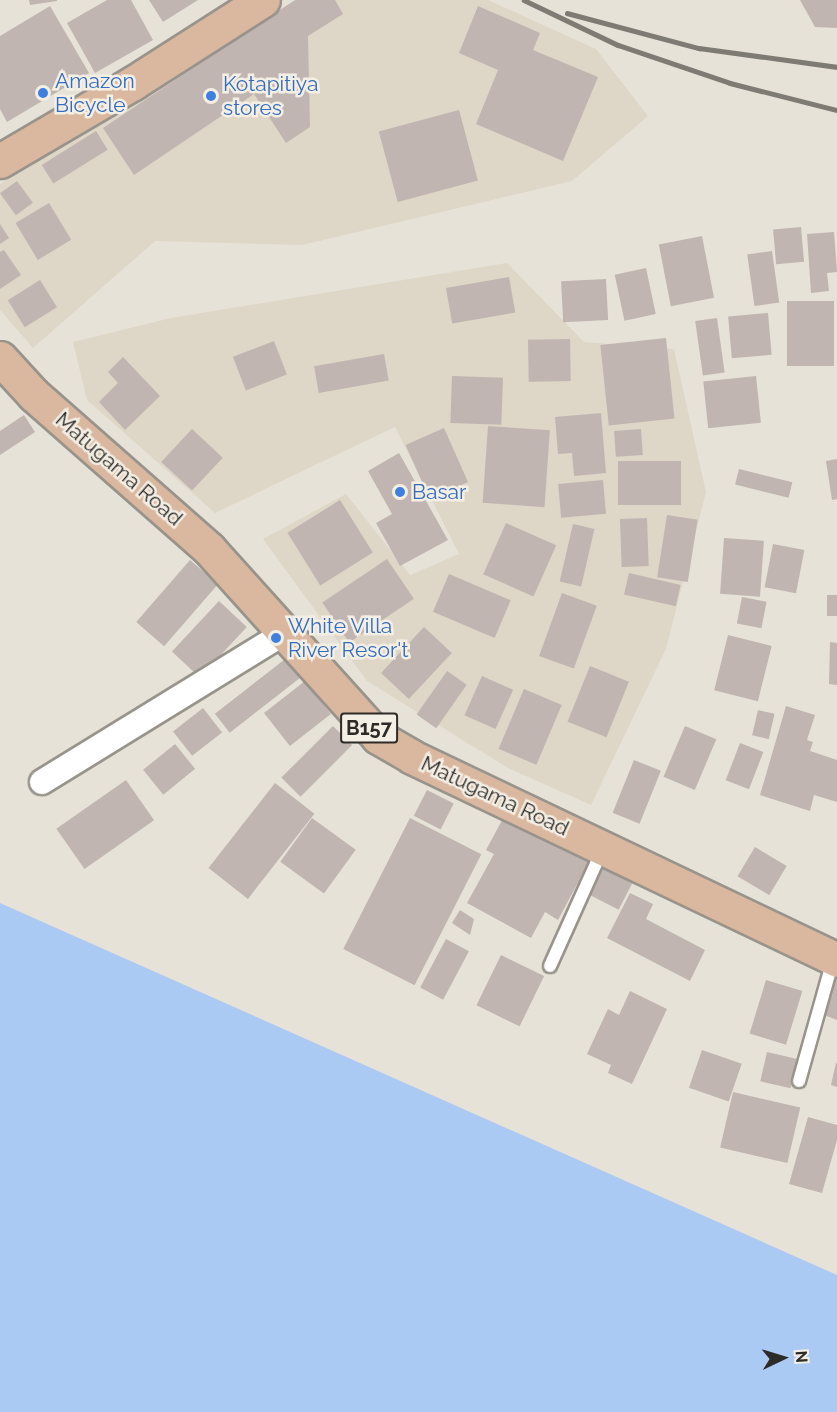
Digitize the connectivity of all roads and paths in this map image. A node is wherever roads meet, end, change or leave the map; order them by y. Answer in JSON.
{"nodes":[{"id":1,"x":263,"y":0,"type":"edge"},
{"id":2,"x":0,"y":161,"type":"edge"},
{"id":3,"x":0,"y":358,"type":"edge"},
{"id":4,"x":284,"y":633,"type":"junction"},
{"id":5,"x":42,"y":782,"type":"dead end"},
{"id":6,"x":604,"y":847,"type":"junction"},
{"id":7,"x":835,"y":960,"type":"edge"},
{"id":8,"x":550,"y":966,"type":"dead end"},
{"id":9,"x":800,"y":1081,"type":"dead end"}],
"edges":[{"from":1,"to":2,"type":"main road"},
{"from":3,"to":4,"type":"main road","name":"Matugama Road","number":"B157"},
{"from":4,"to":5,"type":"street"},
{"from":4,"to":6,"type":"main road","name":"Matugama Road","number":"B157"},
{"from":6,"to":7,"type":"main road","name":"Matugama Road","number":"B157"},
{"from":6,"to":8,"type":"lane"},
{"from":7,"to":9,"type":"lane"}]}
